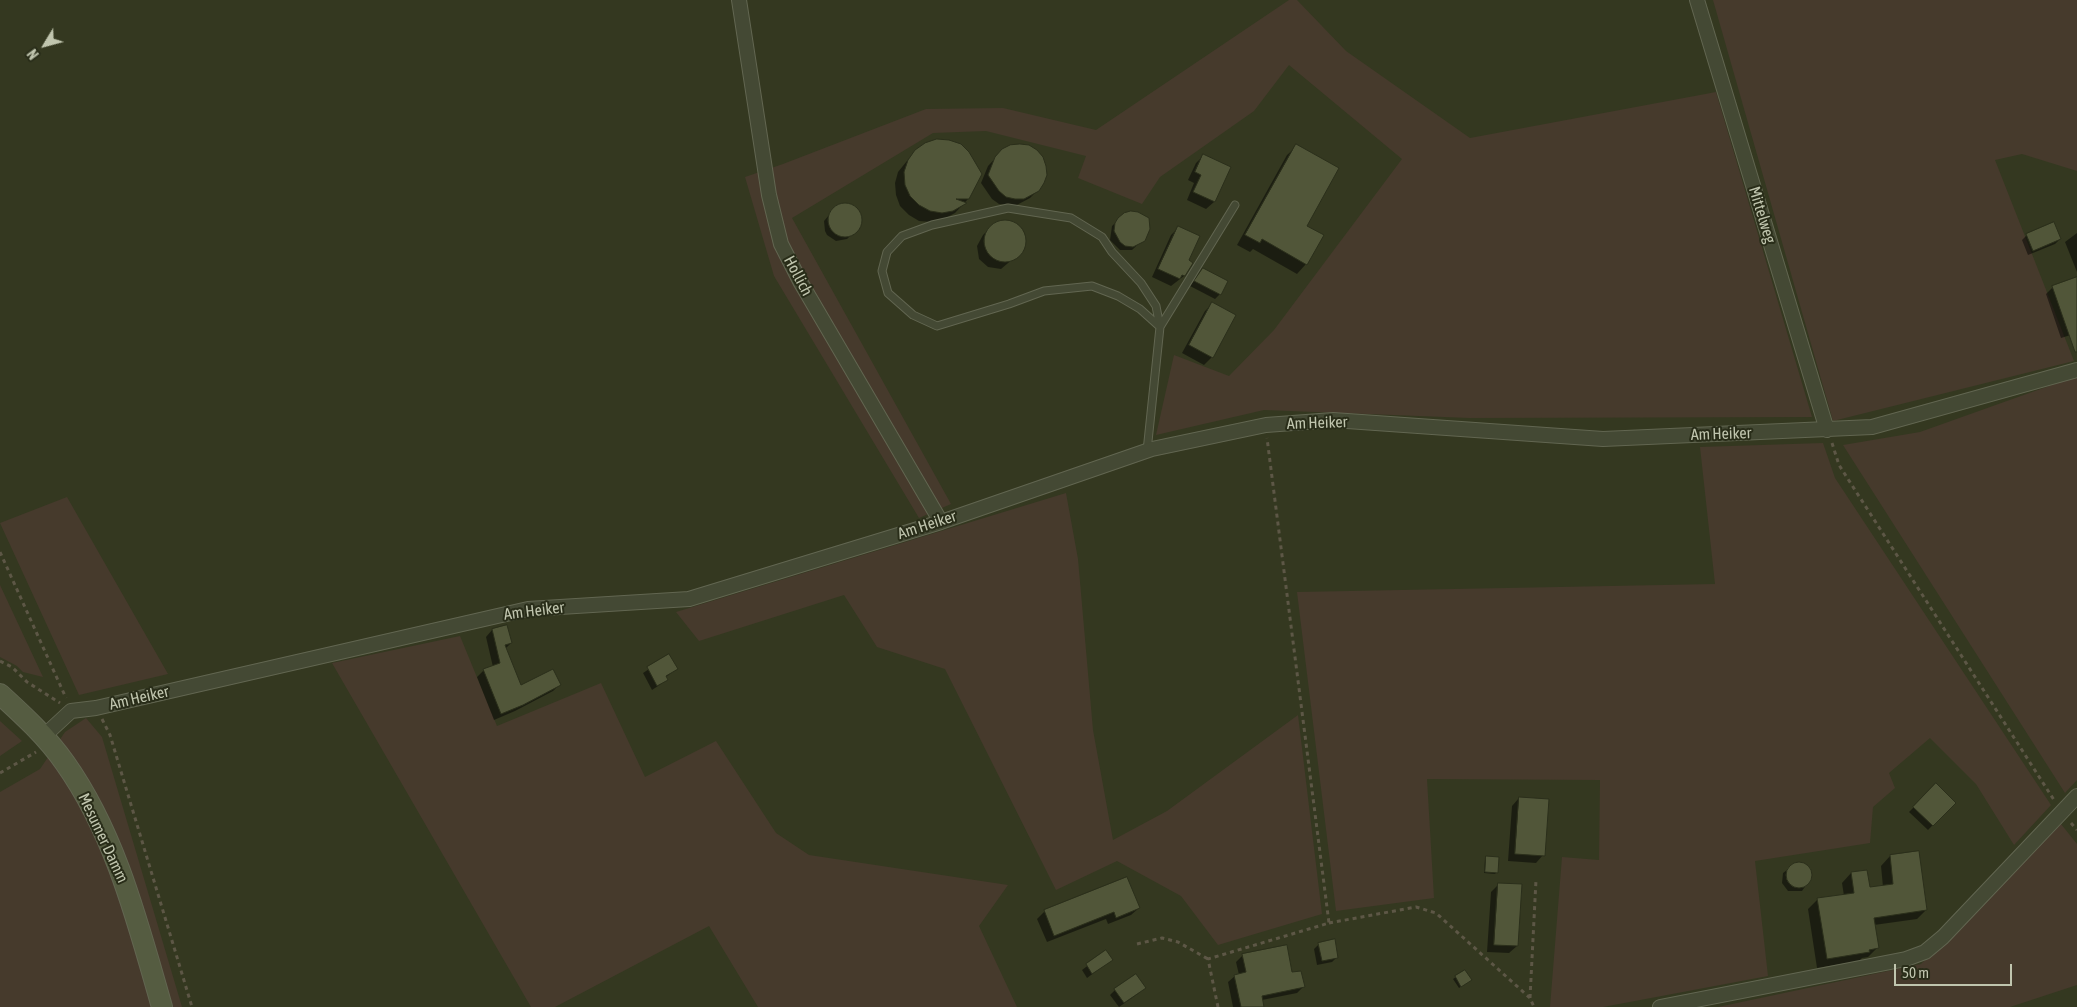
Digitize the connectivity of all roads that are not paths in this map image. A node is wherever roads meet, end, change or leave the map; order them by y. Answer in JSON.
{"nodes":[{"id":1,"x":739,"y":0,"type":"edge"},
{"id":2,"x":1697,"y":0,"type":"edge"},
{"id":3,"x":1235,"y":205,"type":"dead end"},
{"id":4,"x":1160,"y":327,"type":"junction"},
{"id":5,"x":2077,"y":370,"type":"edge"},
{"id":6,"x":1827,"y":430,"type":"junction"},
{"id":7,"x":1147,"y":451,"type":"junction"},
{"id":8,"x":940,"y":522,"type":"junction"},
{"id":9,"x":0,"y":694,"type":"edge"},
{"id":10,"x":44,"y":736,"type":"junction"},
{"id":11,"x":2077,"y":796,"type":"edge"},
{"id":12,"x":162,"y":1007,"type":"edge"},
{"id":13,"x":1660,"y":1007,"type":"edge"}],
"edges":[{"from":1,"to":8,"type":"street","name":"Hollich"},
{"from":2,"to":6,"type":"street","name":"Mittelweg"},
{"from":3,"to":4,"type":"lane"},
{"from":4,"to":4,"type":"lane"},
{"from":4,"to":7,"type":"lane"},
{"from":5,"to":6,"type":"street","name":"Am Heiker"},
{"from":6,"to":7,"type":"street","name":"Am Heiker"},
{"from":7,"to":8,"type":"street","name":"Am Heiker"},
{"from":8,"to":10,"type":"street","name":"Am Heiker"},
{"from":9,"to":10,"type":"main road","name":"Mesumer Damm"},
{"from":10,"to":12,"type":"main road","name":"Mesumer Damm"},
{"from":11,"to":13,"type":"street"}]}
